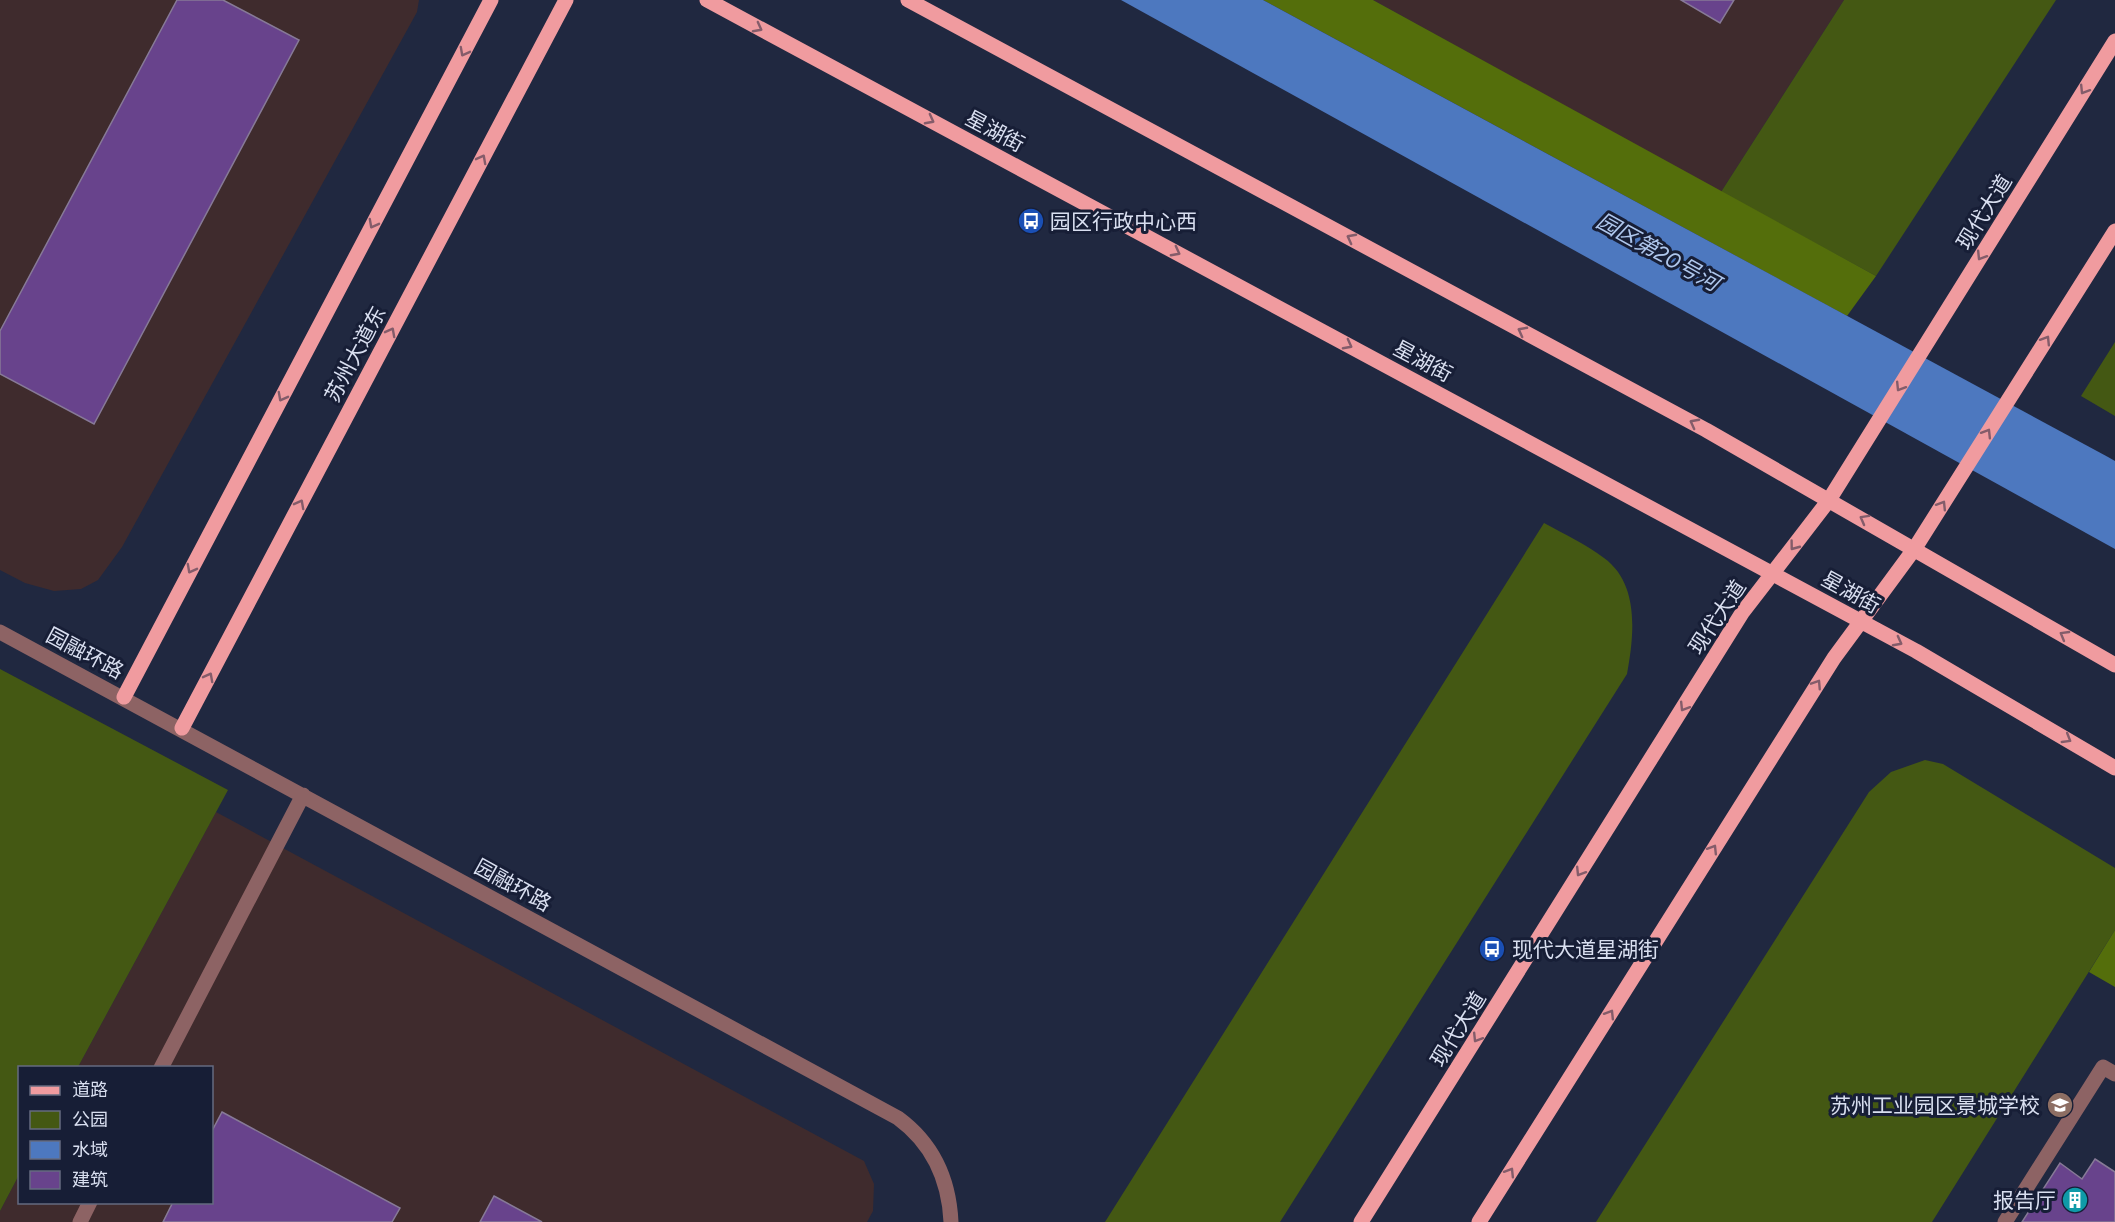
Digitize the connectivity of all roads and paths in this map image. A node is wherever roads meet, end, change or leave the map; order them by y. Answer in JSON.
{"nodes":[{"id":1,"x":491,"y":0,"type":"edge"},
{"id":2,"x":566,"y":0,"type":"edge"},
{"id":3,"x":707,"y":0,"type":"edge"},
{"id":4,"x":908,"y":0,"type":"edge"},
{"id":5,"x":2115,"y":41,"type":"edge"},
{"id":6,"x":2115,"y":231,"type":"edge"},
{"id":7,"x":1829,"y":500,"type":"junction"},
{"id":8,"x":1915,"y":548,"type":"junction"},
{"id":9,"x":1773,"y":574,"type":"junction"},
{"id":10,"x":1860,"y":621,"type":"junction"},
{"id":11,"x":0,"y":632,"type":"edge"},
{"id":12,"x":2115,"y":665,"type":"edge"},
{"id":13,"x":124,"y":697,"type":"junction"},
{"id":14,"x":182,"y":728,"type":"junction"},
{"id":15,"x":2115,"y":768,"type":"edge"},
{"id":16,"x":303,"y":795,"type":"junction"},
{"id":17,"x":161,"y":1066,"type":"edge"},
{"id":18,"x":2115,"y":1074,"type":"edge"},
{"id":19,"x":89,"y":1204,"type":"edge"},
{"id":20,"x":80,"y":1222,"type":"edge"},
{"id":21,"x":951,"y":1222,"type":"edge"},
{"id":22,"x":1361,"y":1222,"type":"edge"},
{"id":23,"x":1479,"y":1222,"type":"edge"},
{"id":24,"x":2005,"y":1222,"type":"edge"}],
"edges":[{"from":1,"to":13,"type":"main road","one_way":true},
{"from":14,"to":2,"type":"main road","name":"苏州大道东","one_way":true},
{"from":3,"to":9,"type":"main road","name":"星湖街","one_way":true},
{"from":7,"to":4,"type":"main road","one_way":true},
{"from":5,"to":7,"type":"main road","name":"现代大道","one_way":true},
{"from":8,"to":6,"type":"main road","one_way":true},
{"from":8,"to":7,"type":"main road","one_way":true},
{"from":7,"to":9,"type":"main road","name":"现代大道","one_way":true},
{"from":8,"to":10,"type":"main road"},
{"from":12,"to":8,"type":"main road","one_way":true},
{"from":9,"to":10,"type":"main road","name":"星湖街"},
{"from":9,"to":22,"type":"main road","name":"现代大道","one_way":true},
{"from":10,"to":15,"type":"main road","name":"星湖街","one_way":true},
{"from":23,"to":10,"type":"main road","one_way":true},
{"from":11,"to":13,"type":"street","name":"园融环路"},
{"from":13,"to":14,"type":"street","name":"园融环路"},
{"from":14,"to":16,"type":"street","name":"园融环路"},
{"from":16,"to":17,"type":"street"},
{"from":16,"to":21,"type":"street","name":"园融环路"},
{"from":18,"to":24,"type":"street"},
{"from":19,"to":20,"type":"street"}]}
